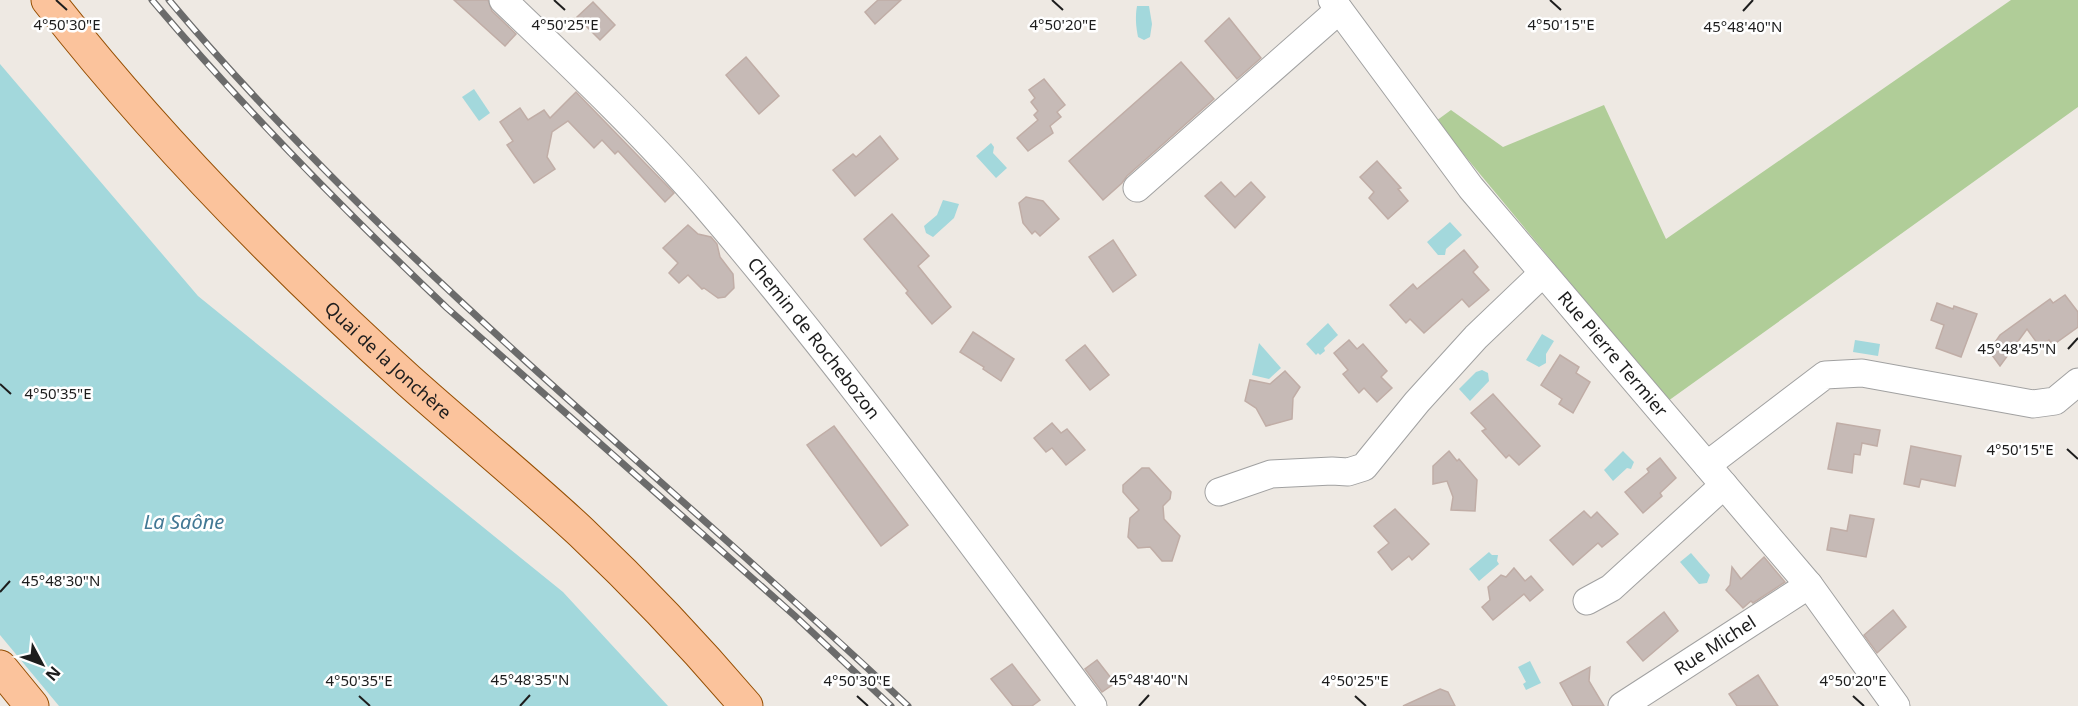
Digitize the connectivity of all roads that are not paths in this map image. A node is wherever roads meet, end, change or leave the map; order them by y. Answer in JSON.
{"nodes":[{"id":1,"x":48,"y":0,"type":"edge"},
{"id":2,"x":510,"y":2,"type":"edge"},
{"id":3,"x":1335,"y":5,"type":"edge"},
{"id":4,"x":1137,"y":188,"type":"dead end"},
{"id":5,"x":1543,"y":273,"type":"junction"},
{"id":6,"x":2078,"y":382,"type":"edge"},
{"id":7,"x":1715,"y":475,"type":"junction"},
{"id":8,"x":1219,"y":492,"type":"dead end"},
{"id":9,"x":1809,"y":585,"type":"junction"},
{"id":10,"x":1587,"y":601,"type":"dead end"},
{"id":11,"x":0,"y":667,"type":"edge"},
{"id":12,"x":0,"y":690,"type":"edge"},
{"id":13,"x":13,"y":706,"type":"edge"},
{"id":14,"x":32,"y":706,"type":"edge"},
{"id":15,"x":746,"y":706,"type":"edge"},
{"id":16,"x":1093,"y":706,"type":"edge"},
{"id":17,"x":1622,"y":706,"type":"edge"},
{"id":18,"x":1896,"y":706,"type":"edge"}],
"edges":[{"from":1,"to":15,"type":"main road","name":"Quai de la Jonchère"},
{"from":2,"to":16,"type":"street","name":"Chemin de Rochebozon"},
{"from":3,"to":4,"type":"street"},
{"from":3,"to":5,"type":"street","name":"Rue Pierre Termier"},
{"from":5,"to":7,"type":"street","name":"Rue Pierre Termier"},
{"from":5,"to":8,"type":"street"},
{"from":6,"to":7,"type":"street"},
{"from":7,"to":9,"type":"street","name":"Rue Pierre Termier"},
{"from":7,"to":10,"type":"street"},
{"from":9,"to":17,"type":"street","name":"Rue Michel"},
{"from":9,"to":18,"type":"street","name":"Rue Pierre Termier"},
{"from":11,"to":14,"type":"main road"},
{"from":12,"to":13,"type":"main road"}]}
